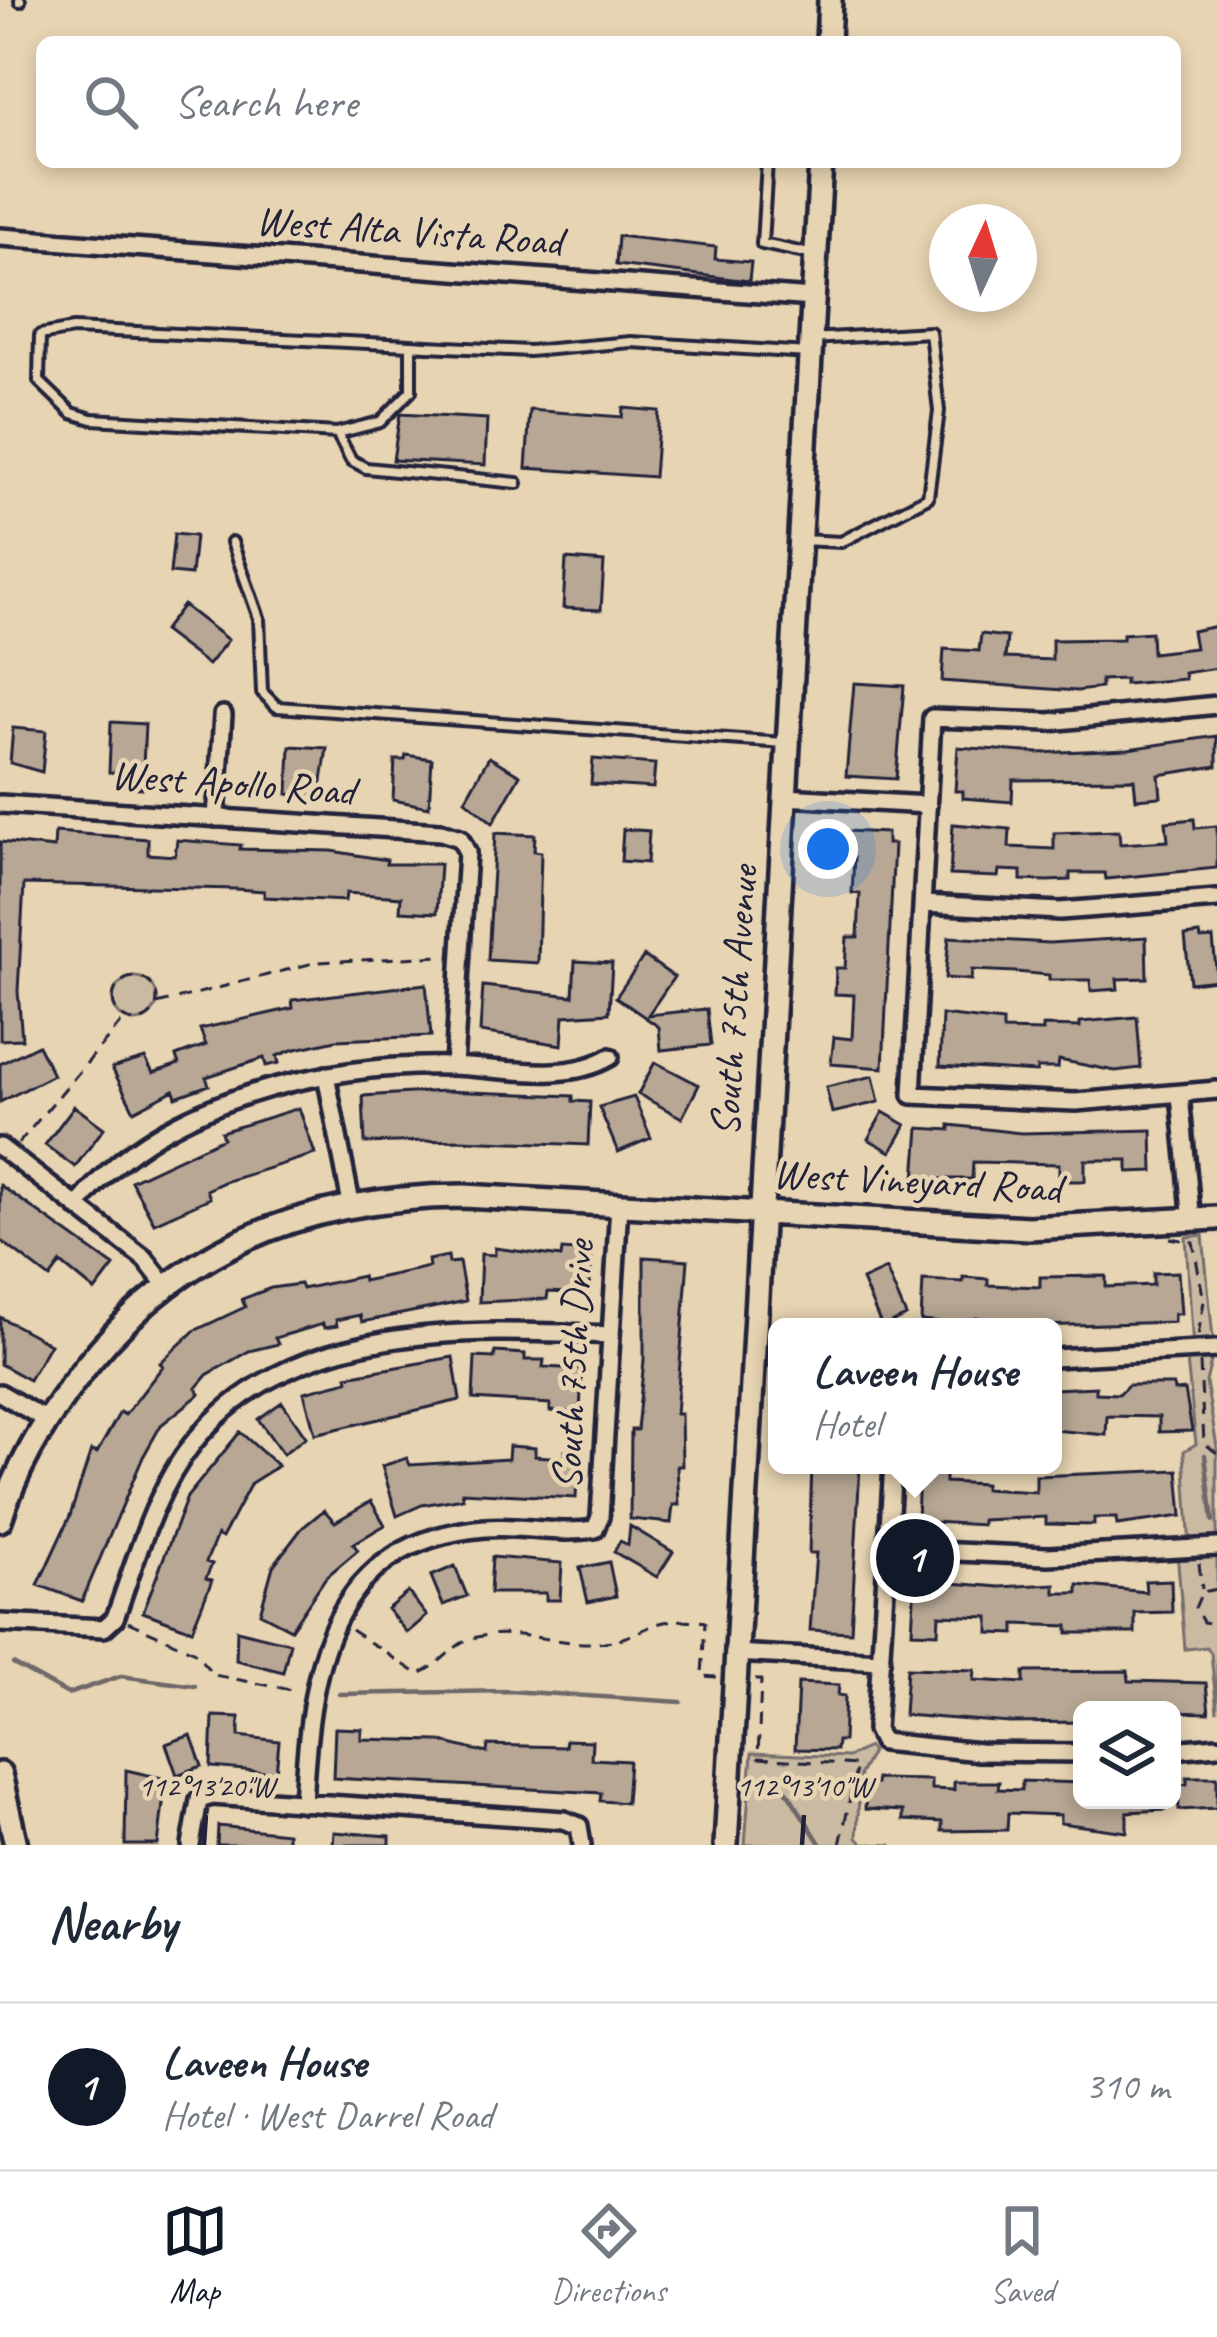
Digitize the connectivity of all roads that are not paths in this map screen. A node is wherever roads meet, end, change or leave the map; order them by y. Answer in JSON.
{"nodes":[{"id":1,"x":830,"y":0,"type":"edge"},
{"id":2,"x":828,"y":36,"type":"edge"},
{"id":3,"x":767,"y":168,"type":"edge"},
{"id":4,"x":821,"y":168,"type":"edge"},
{"id":5,"x":0,"y":237,"type":"edge"},
{"id":6,"x":815,"y":256,"type":"junction"},
{"id":7,"x":813,"y":298,"type":"junction"},
{"id":8,"x":411,"y":345,"type":"junction"},
{"id":9,"x":809,"y":346,"type":"junction"},
{"id":10,"x":338,"y":433,"type":"junction"},
{"id":11,"x":517,"y":483,"type":"dead end"},
{"id":12,"x":797,"y":540,"type":"junction"},
{"id":13,"x":232,"y":542,"type":"dead end"},
{"id":14,"x":1217,"y":705,"type":"edge"},
{"id":15,"x":223,"y":715,"type":"dead end"},
{"id":16,"x":787,"y":743,"type":"junction"},
{"id":17,"x":784,"y":797,"type":"junction"},
{"id":18,"x":0,"y":803,"type":"edge"},
{"id":19,"x":928,"y":806,"type":"junction"},
{"id":20,"x":215,"y":818,"type":"junction"},
{"id":21,"x":1217,"y":899,"type":"edge"},
{"id":22,"x":923,"y":904,"type":"junction"},
{"id":23,"x":610,"y":1057,"type":"dead end"},
{"id":24,"x":454,"y":1066,"type":"junction"},
{"id":25,"x":326,"y":1076,"type":"junction"},
{"id":26,"x":1217,"y":1090,"type":"edge"},
{"id":27,"x":1180,"y":1095,"type":"junction"},
{"id":28,"x":4,"y":1151,"type":"edge"},
{"id":29,"x":351,"y":1204,"type":"junction"},
{"id":30,"x":619,"y":1205,"type":"junction"},
{"id":31,"x":77,"y":1208,"type":"junction"},
{"id":32,"x":760,"y":1212,"type":"junction"},
{"id":33,"x":1217,"y":1218,"type":"edge"},
{"id":34,"x":1192,"y":1222,"type":"junction"},
{"id":35,"x":166,"y":1286,"type":"junction"},
{"id":36,"x":611,"y":1335,"type":"junction"},
{"id":37,"x":1217,"y":1349,"type":"edge"},
{"id":38,"x":1062,"y":1358,"type":"edge"},
{"id":39,"x":0,"y":1394,"type":"edge"},
{"id":40,"x":46,"y":1420,"type":"junction"},
{"id":41,"x":893,"y":1474,"type":"edge"},
{"id":42,"x":0,"y":1520,"type":"edge"},
{"id":43,"x":1217,"y":1547,"type":"edge"},
{"id":44,"x":889,"y":1549,"type":"junction"},
{"id":45,"x":0,"y":1623,"type":"edge"},
{"id":46,"x":734,"y":1653,"type":"junction"},
{"id":47,"x":881,"y":1661,"type":"junction"},
{"id":48,"x":1217,"y":1746,"type":"edge"},
{"id":49,"x":1181,"y":1749,"type":"edge"},
{"id":50,"x":1073,"y":1753,"type":"edge"},
{"id":51,"x":0,"y":1774,"type":"edge"},
{"id":52,"x":303,"y":1803,"type":"junction"},
{"id":53,"x":16,"y":1845,"type":"edge"},
{"id":54,"x":191,"y":1845,"type":"edge"},
{"id":55,"x":582,"y":1845,"type":"edge"},
{"id":56,"x":726,"y":1845,"type":"edge"}],
"edges":[{"from":1,"to":2,"type":"main road"},
{"from":3,"to":6,"type":"lane"},
{"from":4,"to":6,"type":"main road","name":"South 75th Avenue"},
{"from":5,"to":7,"type":"street","name":"West Alta Vista Road"},
{"from":6,"to":7,"type":"main road","name":"South 75th Avenue"},
{"from":7,"to":9,"type":"main road","name":"South 75th Avenue"},
{"from":8,"to":9,"type":"lane"},
{"from":8,"to":10,"type":"lane"},
{"from":8,"to":10,"type":"lane"},
{"from":9,"to":12,"type":"main road","name":"South 75th Avenue"},
{"from":9,"to":12,"type":"lane"},
{"from":10,"to":11,"type":"lane"},
{"from":12,"to":16,"type":"main road","name":"South 75th Avenue"},
{"from":13,"to":16,"type":"lane"},
{"from":14,"to":19,"type":"street"},
{"from":15,"to":20,"type":"street"},
{"from":16,"to":17,"type":"main road","name":"South 75th Avenue"},
{"from":17,"to":19,"type":"street"},
{"from":17,"to":32,"type":"main road","name":"South 75th Avenue"},
{"from":18,"to":20,"type":"street","name":"West Apollo Road"},
{"from":19,"to":22,"type":"street"},
{"from":20,"to":24,"type":"street","name":"West Apollo Road"},
{"from":21,"to":22,"type":"street"},
{"from":22,"to":27,"type":"street"},
{"from":23,"to":24,"type":"street"},
{"from":24,"to":25,"type":"street"},
{"from":25,"to":29,"type":"street"},
{"from":25,"to":31,"type":"street"},
{"from":26,"to":27,"type":"street"},
{"from":27,"to":34,"type":"street"},
{"from":28,"to":31,"type":"street"},
{"from":29,"to":30,"type":"main road","name":"West Vineyard Road"},
{"from":29,"to":35,"type":"main road","name":"West Vineyard Road"},
{"from":30,"to":32,"type":"main road","name":"West Vineyard Road"},
{"from":30,"to":36,"type":"street","name":"South 75th Drive"},
{"from":31,"to":35,"type":"street"},
{"from":32,"to":34,"type":"main road","name":"West Vineyard Road"},
{"from":32,"to":46,"type":"main road","name":"South 75th Avenue"},
{"from":33,"to":34,"type":"main road","name":"West Vineyard Road"},
{"from":35,"to":40,"type":"main road","name":"West Vineyard Road"},
{"from":36,"to":45,"type":"street"},
{"from":36,"to":52,"type":"street","name":"South 75th Drive"},
{"from":37,"to":38,"type":"street"},
{"from":39,"to":40,"type":"street"},
{"from":40,"to":42,"type":"main road","name":"West Vineyard Road"},
{"from":41,"to":44,"type":"street"},
{"from":43,"to":44,"type":"street"},
{"from":44,"to":47,"type":"street"},
{"from":46,"to":47,"type":"street"},
{"from":46,"to":56,"type":"main road","name":"South 75th Avenue"},
{"from":47,"to":50,"type":"street"},
{"from":48,"to":49,"type":"street"},
{"from":51,"to":53,"type":"main road"},
{"from":52,"to":54,"type":"street"},
{"from":52,"to":55,"type":"street"}]}
